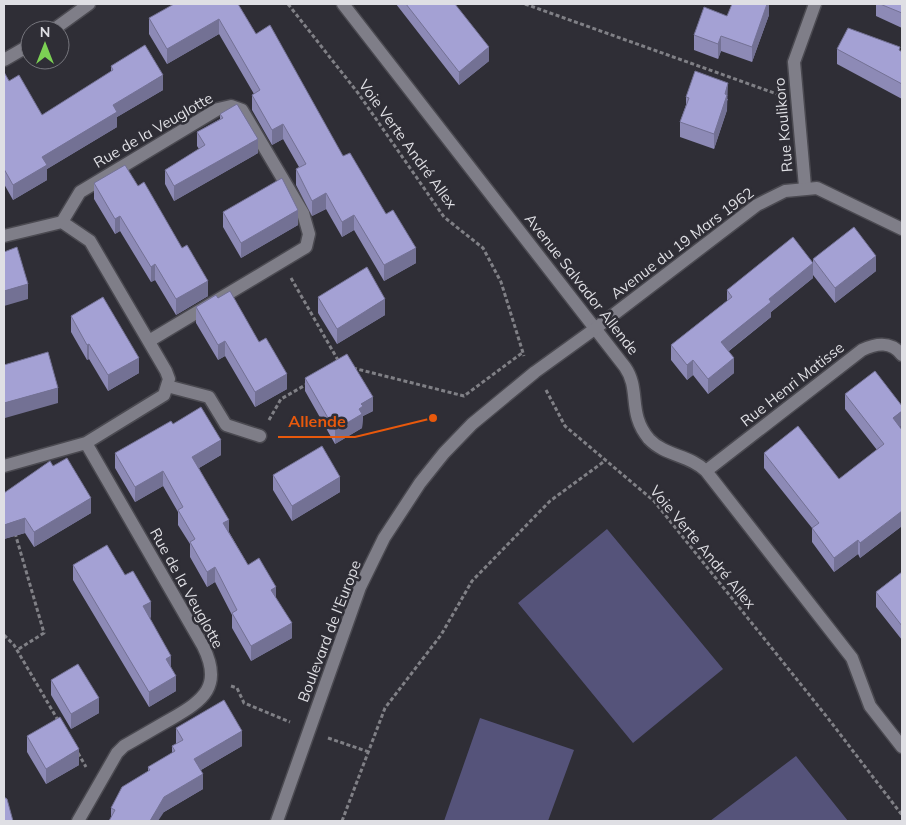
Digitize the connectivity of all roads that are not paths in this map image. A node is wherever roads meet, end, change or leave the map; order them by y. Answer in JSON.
{"nodes":[{"id":1,"x":89,"y":4,"type":"edge"},
{"id":2,"x":343,"y":4,"type":"edge"},
{"id":3,"x":814,"y":4,"type":"edge"},
{"id":4,"x":67,"y":20,"type":"edge"},
{"id":5,"x":20,"y":51,"type":"edge"},
{"id":6,"x":4,"y":60,"type":"edge"},
{"id":7,"x":804,"y":187,"type":"junction"},
{"id":8,"x":62,"y":222,"type":"junction"},
{"id":9,"x":902,"y":230,"type":"edge"},
{"id":10,"x":4,"y":236,"type":"edge"},
{"id":11,"x":596,"y":328,"type":"junction"},
{"id":12,"x":149,"y":340,"type":"junction"},
{"id":13,"x":902,"y":355,"type":"edge"},
{"id":14,"x":167,"y":386,"type":"junction"},
{"id":15,"x":260,"y":436,"type":"road end"},
{"id":16,"x":86,"y":443,"type":"junction"},
{"id":17,"x":4,"y":466,"type":"edge"},
{"id":18,"x":706,"y":471,"type":"junction"},
{"id":19,"x":902,"y":748,"type":"edge"},
{"id":20,"x":78,"y":821,"type":"edge"},
{"id":21,"x":277,"y":821,"type":"edge"}],
"edges":[{"from":1,"to":4,"type":"street"},
{"from":2,"to":11,"type":"street","name":"Avenue Salvador Allende"},
{"from":3,"to":7,"type":"street","name":"Rue Koulikoro"},
{"from":5,"to":6,"type":"street"},
{"from":7,"to":9,"type":"street","name":"Avenue du 19 Mars 1962"},
{"from":7,"to":11,"type":"street","name":"Avenue du 19 Mars 1962"},
{"from":8,"to":10,"type":"street"},
{"from":8,"to":12,"type":"street"},
{"from":8,"to":12,"type":"street","name":"Rue de la Veuglotte"},
{"from":11,"to":18,"type":"street","name":"Avenue Salvador Allende"},
{"from":11,"to":21,"type":"street","name":"Boulevard de l'Europe"},
{"from":12,"to":14,"type":"street"},
{"from":13,"to":18,"type":"street","name":"Rue Henri Matisse"},
{"from":14,"to":15,"type":"street"},
{"from":14,"to":16,"type":"street"},
{"from":16,"to":17,"type":"street"},
{"from":16,"to":20,"type":"street","name":"Rue de la Veuglotte"},
{"from":18,"to":19,"type":"street","name":"Avenue Salvador Allende"}]}
